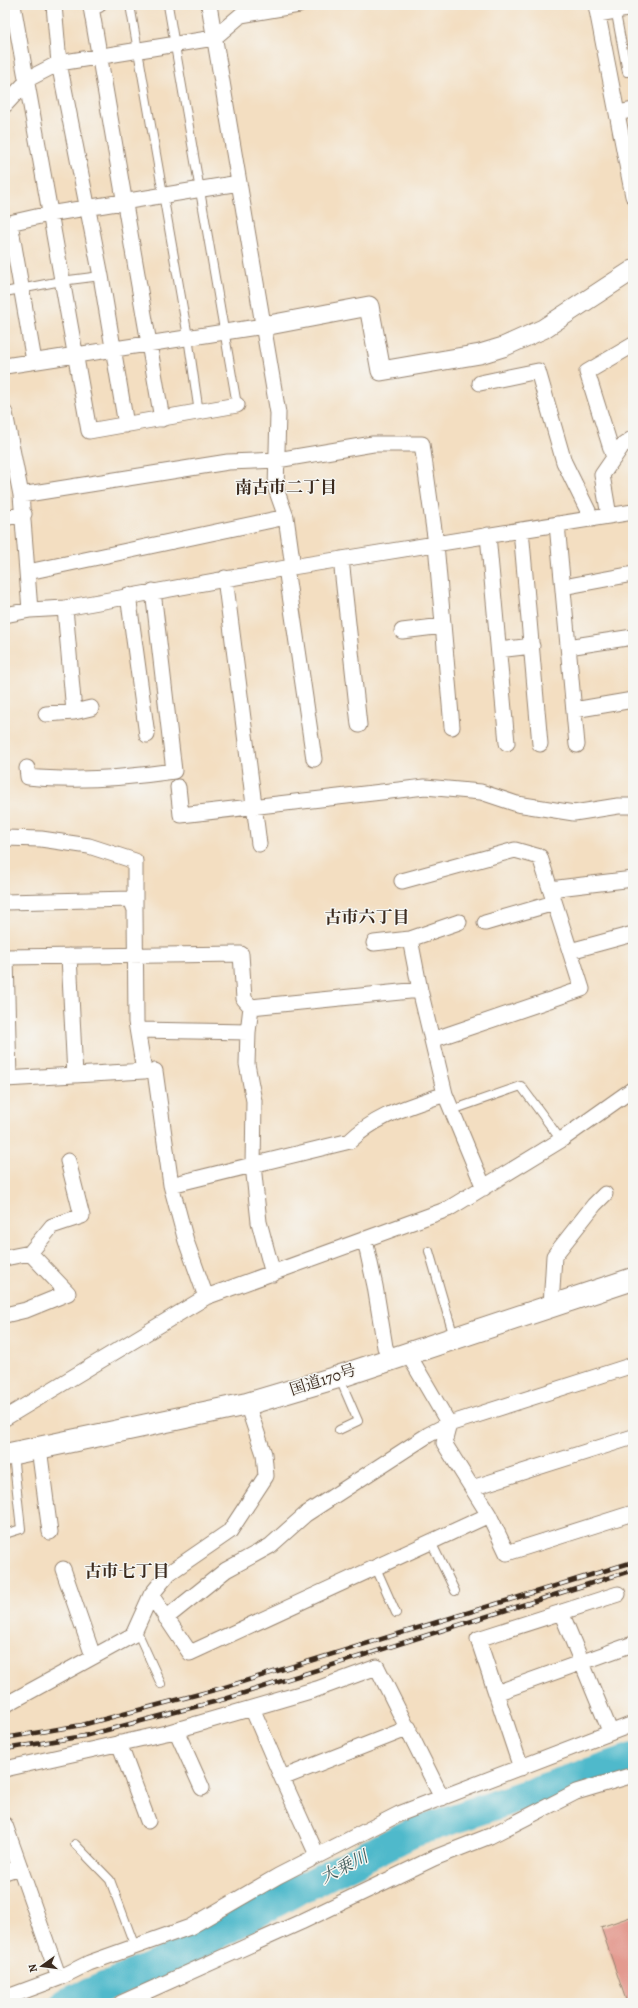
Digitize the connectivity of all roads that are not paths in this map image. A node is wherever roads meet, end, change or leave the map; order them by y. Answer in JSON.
{"nodes":[{"id":1,"x":13,"y":5,"type":"edge"},
{"id":2,"x":54,"y":5,"type":"edge"},
{"id":3,"x":98,"y":5,"type":"edge"},
{"id":4,"x":130,"y":5,"type":"edge"},
{"id":5,"x":168,"y":5,"type":"edge"},
{"id":6,"x":209,"y":5,"type":"edge"},
{"id":7,"x":299,"y":5,"type":"edge"},
{"id":8,"x":615,"y":8,"type":"edge"},
{"id":9,"x":633,"y":8,"type":"edge"},
{"id":10,"x":597,"y":10,"type":"edge"},
{"id":11,"x":214,"y":38,"type":"junction"},
{"id":12,"x":175,"y":45,"type":"junction"},
{"id":13,"x":137,"y":51,"type":"junction"},
{"id":14,"x":99,"y":57,"type":"junction"},
{"id":15,"x":59,"y":63,"type":"junction"},
{"id":16,"x":627,"y":72,"type":"dead end"},
{"id":17,"x":26,"y":82,"type":"junction"},
{"id":18,"x":5,"y":105,"type":"edge"},
{"id":19,"x":633,"y":110,"type":"edge"},
{"id":20,"x":617,"y":113,"type":"junction"},
{"id":21,"x":239,"y":183,"type":"junction"},
{"id":22,"x":200,"y":189,"type":"junction"},
{"id":23,"x":164,"y":195,"type":"junction"},
{"id":24,"x":633,"y":196,"type":"edge"},
{"id":25,"x":124,"y":201,"type":"junction"},
{"id":26,"x":88,"y":207,"type":"junction"},
{"id":27,"x":49,"y":214,"type":"junction"},
{"id":28,"x":8,"y":224,"type":"edge"},
{"id":29,"x":633,"y":270,"type":"edge"},
{"id":30,"x":101,"y":276,"type":"junction"},
{"id":31,"x":62,"y":281,"type":"junction"},
{"id":32,"x":22,"y":288,"type":"junction"},
{"id":33,"x":5,"y":292,"type":"edge"},
{"id":34,"x":264,"y":326,"type":"junction"},
{"id":35,"x":226,"y":331,"type":"junction"},
{"id":36,"x":188,"y":337,"type":"junction"},
{"id":37,"x":148,"y":343,"type":"junction"},
{"id":38,"x":633,"y":345,"type":"edge"},
{"id":39,"x":113,"y":348,"type":"junction"},
{"id":40,"x":74,"y":355,"type":"junction"},
{"id":41,"x":34,"y":361,"type":"junction"},
{"id":42,"x":5,"y":366,"type":"edge"},
{"id":43,"x":480,"y":383,"type":"dead end"},
{"id":44,"x":237,"y":405,"type":"joint"},
{"id":45,"x":5,"y":412,"type":"edge"},
{"id":46,"x":199,"y":413,"type":"junction"},
{"id":47,"x":162,"y":419,"type":"junction"},
{"id":48,"x":126,"y":425,"type":"junction"},
{"id":49,"x":633,"y":438,"type":"edge"},
{"id":50,"x":10,"y":458,"type":"edge"},
{"id":51,"x":614,"y":458,"type":"junction"},
{"id":52,"x":277,"y":460,"type":"junction"},
{"id":53,"x":21,"y":495,"type":"junction"},
{"id":54,"x":633,"y":512,"type":"edge"},
{"id":55,"x":24,"y":514,"type":"junction"},
{"id":56,"x":609,"y":516,"type":"junction"},
{"id":57,"x":286,"y":517,"type":"junction"},
{"id":58,"x":5,"y":518,"type":"edge"},
{"id":59,"x":592,"y":519,"type":"junction"},
{"id":60,"x":557,"y":524,"type":"junction"},
{"id":61,"x":521,"y":530,"type":"junction"},
{"id":62,"x":488,"y":535,"type":"junction"},
{"id":63,"x":436,"y":544,"type":"junction"},
{"id":64,"x":341,"y":559,"type":"junction"},
{"id":65,"x":289,"y":567,"type":"junction"},
{"id":66,"x":28,"y":572,"type":"junction"},
{"id":67,"x":633,"y":574,"type":"edge"},
{"id":68,"x":225,"y":578,"type":"junction"},
{"id":69,"x":563,"y":587,"type":"junction"},
{"id":70,"x":153,"y":591,"type":"junction"},
{"id":71,"x":128,"y":595,"type":"junction"},
{"id":72,"x":65,"y":608,"type":"junction"},
{"id":73,"x":30,"y":610,"type":"junction"},
{"id":74,"x":5,"y":614,"type":"edge"},
{"id":75,"x":443,"y":626,"type":"junction"},
{"id":76,"x":402,"y":630,"type":"dead end"},
{"id":77,"x":633,"y":637,"type":"edge"},
{"id":78,"x":532,"y":646,"type":"junction"},
{"id":79,"x":568,"y":647,"type":"junction"},
{"id":80,"x":498,"y":650,"type":"junction"},
{"id":81,"x":633,"y":700,"type":"edge"},
{"id":82,"x":91,"y":708,"type":"dead end"},
{"id":83,"x":574,"y":710,"type":"junction"},
{"id":84,"x":74,"y":712,"type":"junction"},
{"id":85,"x":46,"y":714,"type":"dead end"},
{"id":86,"x":359,"y":725,"type":"dead end"},
{"id":87,"x":452,"y":727,"type":"dead end"},
{"id":88,"x":147,"y":735,"type":"dead end"},
{"id":89,"x":507,"y":743,"type":"dead end"},
{"id":90,"x":540,"y":744,"type":"dead end"},
{"id":91,"x":577,"y":745,"type":"dead end"},
{"id":92,"x":314,"y":759,"type":"dead end"},
{"id":93,"x":27,"y":768,"type":"dead end"},
{"id":94,"x":178,"y":787,"type":"dead end"},
{"id":95,"x":256,"y":806,"type":"junction"},
{"id":96,"x":633,"y":806,"type":"edge"},
{"id":97,"x":5,"y":838,"type":"edge"},
{"id":98,"x":259,"y":844,"type":"dead end"},
{"id":99,"x":633,"y":879,"type":"edge"},
{"id":100,"x":402,"y":881,"type":"dead end"},
{"id":101,"x":552,"y":896,"type":"junction"},
{"id":102,"x":5,"y":902,"type":"edge"},
{"id":103,"x":135,"y":910,"type":"junction"},
{"id":104,"x":459,"y":922,"type":"dead end"},
{"id":105,"x":485,"y":923,"type":"dead end"},
{"id":106,"x":633,"y":934,"type":"edge"},
{"id":107,"x":410,"y":939,"type":"junction"},
{"id":108,"x":374,"y":943,"type":"dead end"},
{"id":109,"x":570,"y":951,"type":"junction"},
{"id":110,"x":135,"y":955,"type":"junction"},
{"id":111,"x":69,"y":956,"type":"junction"},
{"id":112,"x":6,"y":957,"type":"edge"},
{"id":113,"x":420,"y":990,"type":"junction"},
{"id":114,"x":251,"y":1007,"type":"junction"},
{"id":115,"x":138,"y":1030,"type":"junction"},
{"id":116,"x":248,"y":1032,"type":"junction"},
{"id":117,"x":432,"y":1040,"type":"junction"},
{"id":118,"x":155,"y":1071,"type":"dead end"},
{"id":119,"x":75,"y":1075,"type":"junction"},
{"id":120,"x":7,"y":1079,"type":"edge"},
{"id":121,"x":633,"y":1089,"type":"edge"},
{"id":122,"x":445,"y":1094,"type":"junction"},
{"id":123,"x":452,"y":1110,"type":"junction"},
{"id":124,"x":561,"y":1140,"type":"junction"},
{"id":125,"x":68,"y":1161,"type":"dead end"},
{"id":126,"x":252,"y":1166,"type":"junction"},
{"id":127,"x":171,"y":1185,"type":"junction"},
{"id":128,"x":484,"y":1188,"type":"junction"},
{"id":129,"x":605,"y":1194,"type":"dead end"},
{"id":130,"x":365,"y":1240,"type":"junction"},
{"id":131,"x":429,"y":1251,"type":"dead end"},
{"id":132,"x":30,"y":1253,"type":"junction"},
{"id":133,"x":5,"y":1258,"type":"edge"},
{"id":134,"x":272,"y":1274,"type":"junction"},
{"id":135,"x":633,"y":1279,"type":"edge"},
{"id":136,"x":206,"y":1297,"type":"junction"},
{"id":137,"x":551,"y":1306,"type":"junction"},
{"id":138,"x":5,"y":1315,"type":"edge"},
{"id":139,"x":455,"y":1338,"type":"junction"},
{"id":140,"x":399,"y":1355,"type":"junction"},
{"id":141,"x":633,"y":1365,"type":"edge"},
{"id":142,"x":338,"y":1376,"type":"junction"},
{"id":143,"x":247,"y":1404,"type":"junction"},
{"id":144,"x":5,"y":1418,"type":"edge"},
{"id":145,"x":449,"y":1424,"type":"junction"},
{"id":146,"x":339,"y":1430,"type":"dead end"},
{"id":147,"x":633,"y":1437,"type":"edge"},
{"id":148,"x":39,"y":1448,"type":"junction"},
{"id":149,"x":9,"y":1454,"type":"edge"},
{"id":150,"x":472,"y":1488,"type":"junction"},
{"id":151,"x":633,"y":1513,"type":"edge"},
{"id":152,"x":490,"y":1515,"type":"junction"},
{"id":153,"x":50,"y":1532,"type":"dead end"},
{"id":154,"x":5,"y":1534,"type":"edge"},
{"id":155,"x":431,"y":1542,"type":"junction"},
{"id":156,"x":376,"y":1568,"type":"junction"},
{"id":157,"x":63,"y":1569,"type":"dead end"},
{"id":158,"x":455,"y":1591,"type":"dead end"},
{"id":159,"x":618,"y":1594,"type":"dead end"},
{"id":160,"x":151,"y":1595,"type":"junction"},
{"id":161,"x":560,"y":1612,"type":"junction"},
{"id":162,"x":396,"y":1613,"type":"dead end"},
{"id":163,"x":166,"y":1618,"type":"junction"},
{"id":164,"x":136,"y":1629,"type":"junction"},
{"id":165,"x":633,"y":1644,"type":"edge"},
{"id":166,"x":93,"y":1656,"type":"junction"},
{"id":167,"x":581,"y":1663,"type":"junction"},
{"id":168,"x":161,"y":1684,"type":"dead end"},
{"id":169,"x":496,"y":1692,"type":"junction"},
{"id":170,"x":5,"y":1705,"type":"edge"},
{"id":171,"x":252,"y":1708,"type":"junction"},
{"id":172,"x":633,"y":1724,"type":"edge"},
{"id":173,"x":409,"y":1728,"type":"junction"},
{"id":174,"x":176,"y":1730,"type":"junction"},
{"id":175,"x":610,"y":1731,"type":"junction"},
{"id":176,"x":119,"y":1743,"type":"junction"},
{"id":177,"x":521,"y":1768,"type":"junction"},
{"id":178,"x":5,"y":1769,"type":"edge"},
{"id":179,"x":633,"y":1775,"type":"edge"},
{"id":180,"x":282,"y":1778,"type":"junction"},
{"id":181,"x":202,"y":1788,"type":"dead end"},
{"id":182,"x":442,"y":1798,"type":"junction"},
{"id":183,"x":148,"y":1821,"type":"dead end"},
{"id":184,"x":5,"y":1825,"type":"edge"},
{"id":185,"x":75,"y":1844,"type":"dead end"},
{"id":186,"x":317,"y":1855,"type":"junction"},
{"id":187,"x":20,"y":1867,"type":"junction"},
{"id":188,"x":5,"y":1872,"type":"edge"},
{"id":189,"x":135,"y":1947,"type":"junction"},
{"id":190,"x":59,"y":1978,"type":"junction"},
{"id":191,"x":26,"y":1997,"type":"edge"},
{"id":192,"x":5,"y":1998,"type":"edge"},
{"id":193,"x":121,"y":2003,"type":"edge"}],
"edges":[{"from":1,"to":17,"type":"street"},
{"from":2,"to":15,"type":"street"},
{"from":3,"to":14,"type":"street"},
{"from":4,"to":13,"type":"lane"},
{"from":5,"to":12,"type":"lane"},
{"from":6,"to":11,"type":"street"},
{"from":7,"to":11,"type":"street"},
{"from":8,"to":9,"type":"street"},
{"from":8,"to":10,"type":"street"},
{"from":8,"to":16,"type":"lane"},
{"from":10,"to":20,"type":"street"},
{"from":11,"to":12,"type":"street"},
{"from":11,"to":21,"type":"street"},
{"from":12,"to":13,"type":"street"},
{"from":12,"to":22,"type":"lane"},
{"from":13,"to":14,"type":"street"},
{"from":13,"to":23,"type":"lane"},
{"from":14,"to":15,"type":"street"},
{"from":14,"to":25,"type":"street"},
{"from":15,"to":17,"type":"street"},
{"from":15,"to":26,"type":"street"},
{"from":17,"to":18,"type":"street"},
{"from":17,"to":27,"type":"street"},
{"from":19,"to":20,"type":"street"},
{"from":20,"to":24,"type":"street"},
{"from":21,"to":22,"type":"street"},
{"from":21,"to":34,"type":"street"},
{"from":22,"to":23,"type":"street"},
{"from":22,"to":35,"type":"lane"},
{"from":23,"to":25,"type":"street"},
{"from":23,"to":36,"type":"lane"},
{"from":25,"to":26,"type":"street"},
{"from":25,"to":37,"type":"street"},
{"from":26,"to":27,"type":"street"},
{"from":26,"to":30,"type":"street"},
{"from":27,"to":28,"type":"street"},
{"from":27,"to":31,"type":"street"},
{"from":28,"to":32,"type":"street"},
{"from":29,"to":34,"type":"street"},
{"from":30,"to":31,"type":"lane"},
{"from":30,"to":39,"type":"street"},
{"from":31,"to":32,"type":"lane"},
{"from":31,"to":40,"type":"street"},
{"from":32,"to":33,"type":"lane"},
{"from":32,"to":41,"type":"street"},
{"from":34,"to":35,"type":"street"},
{"from":34,"to":52,"type":"street"},
{"from":35,"to":36,"type":"street"},
{"from":35,"to":44,"type":"lane"},
{"from":36,"to":37,"type":"street"},
{"from":36,"to":46,"type":"lane"},
{"from":37,"to":39,"type":"street"},
{"from":37,"to":47,"type":"street"},
{"from":38,"to":51,"type":"street"},
{"from":39,"to":40,"type":"street"},
{"from":39,"to":48,"type":"street"},
{"from":40,"to":41,"type":"street"},
{"from":40,"to":48,"type":"street"},
{"from":41,"to":42,"type":"street"},
{"from":43,"to":59,"type":"street"},
{"from":44,"to":46,"type":"street"},
{"from":45,"to":50,"type":"street"},
{"from":46,"to":47,"type":"street"},
{"from":47,"to":48,"type":"street"},
{"from":49,"to":51,"type":"street"},
{"from":50,"to":53,"type":"street"},
{"from":51,"to":56,"type":"street"},
{"from":52,"to":53,"type":"street"},
{"from":52,"to":57,"type":"street"},
{"from":52,"to":63,"type":"street"},
{"from":53,"to":55,"type":"street"},
{"from":54,"to":56,"type":"street"},
{"from":55,"to":58,"type":"street"},
{"from":55,"to":66,"type":"street"},
{"from":56,"to":59,"type":"street"},
{"from":57,"to":65,"type":"street"},
{"from":57,"to":66,"type":"street"},
{"from":59,"to":60,"type":"street"},
{"from":60,"to":61,"type":"street"},
{"from":60,"to":69,"type":"street"},
{"from":61,"to":62,"type":"street"},
{"from":61,"to":78,"type":"street"},
{"from":62,"to":63,"type":"street"},
{"from":62,"to":80,"type":"street"},
{"from":63,"to":64,"type":"street"},
{"from":63,"to":75,"type":"street"},
{"from":64,"to":65,"type":"street"},
{"from":64,"to":86,"type":"street"},
{"from":65,"to":68,"type":"street"},
{"from":65,"to":92,"type":"street"},
{"from":66,"to":73,"type":"street"},
{"from":67,"to":69,"type":"street"},
{"from":68,"to":70,"type":"street"},
{"from":68,"to":95,"type":"street"},
{"from":69,"to":79,"type":"street"},
{"from":70,"to":71,"type":"street"},
{"from":70,"to":93,"type":"street"},
{"from":71,"to":72,"type":"street"},
{"from":71,"to":88,"type":"street"},
{"from":72,"to":73,"type":"street"},
{"from":72,"to":84,"type":"street"},
{"from":73,"to":74,"type":"street"},
{"from":75,"to":76,"type":"street"},
{"from":75,"to":87,"type":"street"},
{"from":77,"to":79,"type":"street"},
{"from":78,"to":80,"type":"street"},
{"from":78,"to":90,"type":"street"},
{"from":79,"to":83,"type":"street"},
{"from":80,"to":89,"type":"street"},
{"from":81,"to":83,"type":"street"},
{"from":82,"to":84,"type":"street"},
{"from":83,"to":91,"type":"street"},
{"from":84,"to":85,"type":"street"},
{"from":94,"to":95,"type":"street"},
{"from":95,"to":96,"type":"street"},
{"from":95,"to":98,"type":"street"},
{"from":97,"to":103,"type":"street"},
{"from":99,"to":101,"type":"street"},
{"from":100,"to":101,"type":"street"},
{"from":101,"to":105,"type":"street"},
{"from":101,"to":109,"type":"street"},
{"from":102,"to":103,"type":"street"},
{"from":103,"to":110,"type":"street"},
{"from":104,"to":107,"type":"street"},
{"from":106,"to":109,"type":"street"},
{"from":107,"to":108,"type":"street"},
{"from":107,"to":113,"type":"street"},
{"from":109,"to":117,"type":"street"},
{"from":110,"to":111,"type":"street"},
{"from":110,"to":114,"type":"street"},
{"from":110,"to":115,"type":"street"},
{"from":111,"to":112,"type":"street"},
{"from":111,"to":119,"type":"street"},
{"from":112,"to":120,"type":"street"},
{"from":113,"to":114,"type":"street"},
{"from":113,"to":117,"type":"street"},
{"from":114,"to":116,"type":"street"},
{"from":115,"to":116,"type":"street"},
{"from":115,"to":119,"type":"street"},
{"from":116,"to":126,"type":"street"},
{"from":117,"to":122,"type":"street"},
{"from":118,"to":127,"type":"street"},
{"from":119,"to":120,"type":"street"},
{"from":121,"to":124,"type":"street"},
{"from":122,"to":123,"type":"street"},
{"from":122,"to":126,"type":"street"},
{"from":123,"to":124,"type":"lane"},
{"from":123,"to":128,"type":"street"},
{"from":124,"to":128,"type":"street"},
{"from":125,"to":132,"type":"street"},
{"from":126,"to":127,"type":"street"},
{"from":126,"to":134,"type":"street"},
{"from":127,"to":136,"type":"street"},
{"from":128,"to":130,"type":"street"},
{"from":129,"to":137,"type":"street"},
{"from":130,"to":134,"type":"street"},
{"from":130,"to":140,"type":"street"},
{"from":131,"to":139,"type":"lane"},
{"from":132,"to":133,"type":"street"},
{"from":132,"to":138,"type":"street"},
{"from":134,"to":136,"type":"street"},
{"from":135,"to":137,"type":"highway","name":"国道170号"},
{"from":136,"to":144,"type":"street"},
{"from":137,"to":139,"type":"highway","name":"国道170号"},
{"from":139,"to":140,"type":"highway","name":"国道170号"},
{"from":140,"to":142,"type":"highway","name":"国道170号"},
{"from":140,"to":145,"type":"street"},
{"from":141,"to":145,"type":"street"},
{"from":142,"to":143,"type":"highway","name":"国道170号"},
{"from":142,"to":146,"type":"lane"},
{"from":143,"to":148,"type":"highway","name":"国道170号"},
{"from":143,"to":160,"type":"street"},
{"from":145,"to":150,"type":"street"},
{"from":145,"to":163,"type":"street"},
{"from":147,"to":150,"type":"street"},
{"from":148,"to":149,"type":"highway","name":"国道170号"},
{"from":148,"to":153,"type":"street"},
{"from":149,"to":154,"type":"lane"},
{"from":150,"to":152,"type":"street"},
{"from":151,"to":152,"type":"street"},
{"from":152,"to":155,"type":"street"},
{"from":155,"to":156,"type":"street"},
{"from":155,"to":158,"type":"lane"},
{"from":156,"to":162,"type":"lane"},
{"from":156,"to":163,"type":"street"},
{"from":157,"to":166,"type":"street"},
{"from":159,"to":161,"type":"street"},
{"from":160,"to":163,"type":"street"},
{"from":160,"to":164,"type":"street"},
{"from":161,"to":167,"type":"street"},
{"from":161,"to":169,"type":"street"},
{"from":164,"to":166,"type":"street"},
{"from":164,"to":168,"type":"lane"},
{"from":165,"to":167,"type":"street"},
{"from":166,"to":170,"type":"street"},
{"from":167,"to":169,"type":"street"},
{"from":167,"to":175,"type":"street"},
{"from":169,"to":177,"type":"street"},
{"from":171,"to":173,"type":"street"},
{"from":171,"to":174,"type":"street"},
{"from":171,"to":180,"type":"street"},
{"from":172,"to":175,"type":"street"},
{"from":173,"to":180,"type":"street"},
{"from":173,"to":182,"type":"street"},
{"from":174,"to":176,"type":"street"},
{"from":174,"to":181,"type":"street"},
{"from":175,"to":177,"type":"street"},
{"from":176,"to":178,"type":"street"},
{"from":176,"to":183,"type":"street"},
{"from":177,"to":182,"type":"street"},
{"from":179,"to":193,"type":"street"},
{"from":180,"to":186,"type":"street"},
{"from":182,"to":186,"type":"street"},
{"from":184,"to":187,"type":"street"},
{"from":185,"to":189,"type":"lane"},
{"from":186,"to":189,"type":"street"},
{"from":187,"to":188,"type":"street"},
{"from":187,"to":190,"type":"street"},
{"from":189,"to":190,"type":"street"},
{"from":190,"to":191,"type":"street"},
{"from":191,"to":192,"type":"street"}]}
